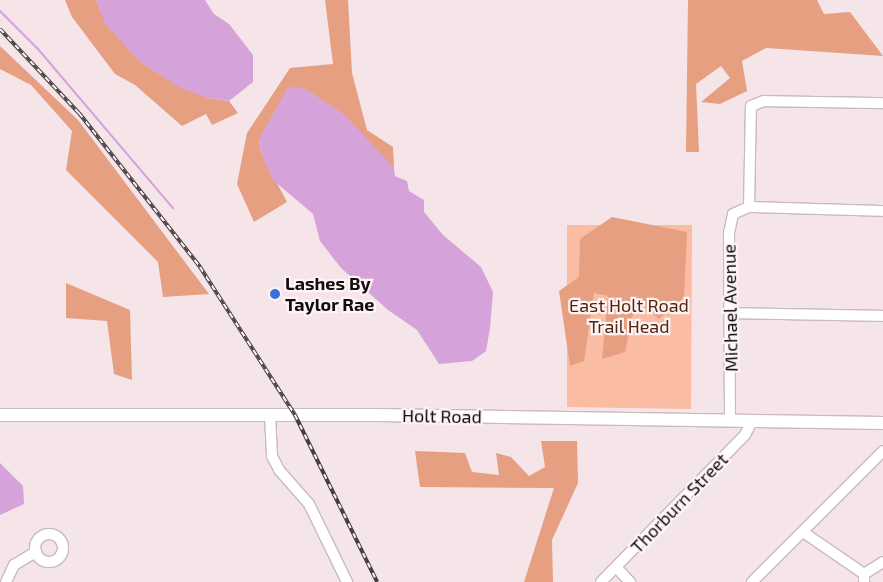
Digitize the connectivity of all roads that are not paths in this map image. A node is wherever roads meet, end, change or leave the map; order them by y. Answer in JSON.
{"nodes":[{"id":1,"x":883,"y":103,"type":"edge"},
{"id":2,"x":749,"y":206,"type":"junction"},
{"id":3,"x":883,"y":211,"type":"edge"},
{"id":4,"x":731,"y":313,"type":"junction"},
{"id":5,"x":883,"y":316,"type":"edge"},
{"id":6,"x":0,"y":415,"type":"edge"},
{"id":7,"x":270,"y":415,"type":"junction"},
{"id":8,"x":730,"y":421,"type":"junction"},
{"id":9,"x":752,"y":421,"type":"junction"},
{"id":10,"x":883,"y":423,"type":"edge"},
{"id":11,"x":883,"y":451,"type":"edge"},
{"id":12,"x":802,"y":532,"type":"junction"},
{"id":13,"x":36,"y":552,"type":"dead end"},
{"id":14,"x":883,"y":562,"type":"edge"},
{"id":15,"x":616,"y":567,"type":"junction"},
{"id":16,"x":864,"y":578,"type":"edge"},
{"id":17,"x":6,"y":582,"type":"edge"},
{"id":18,"x":346,"y":582,"type":"edge"},
{"id":19,"x":601,"y":582,"type":"edge"},
{"id":20,"x":630,"y":582,"type":"edge"},
{"id":21,"x":752,"y":582,"type":"edge"}],
"edges":[{"from":1,"to":2,"type":"street"},
{"from":2,"to":3,"type":"street"},
{"from":2,"to":4,"type":"street","name":"Michael Avenue"},
{"from":4,"to":5,"type":"street"},
{"from":4,"to":8,"type":"street","name":"Michael Avenue"},
{"from":6,"to":7,"type":"main road","name":"Holt Road"},
{"from":7,"to":8,"type":"main road","name":"Holt Road"},
{"from":7,"to":18,"type":"street"},
{"from":8,"to":9,"type":"main road","name":"Holt Road"},
{"from":9,"to":10,"type":"main road","name":"Holt Road"},
{"from":9,"to":15,"type":"street","name":"Thorburn Street"},
{"from":11,"to":12,"type":"street"},
{"from":12,"to":16,"type":"street"},
{"from":12,"to":21,"type":"street"},
{"from":13,"to":17,"type":"street"},
{"from":14,"to":16,"type":"street"},
{"from":15,"to":19,"type":"street","name":"Thorburn Street"},
{"from":15,"to":20,"type":"street"}]}
